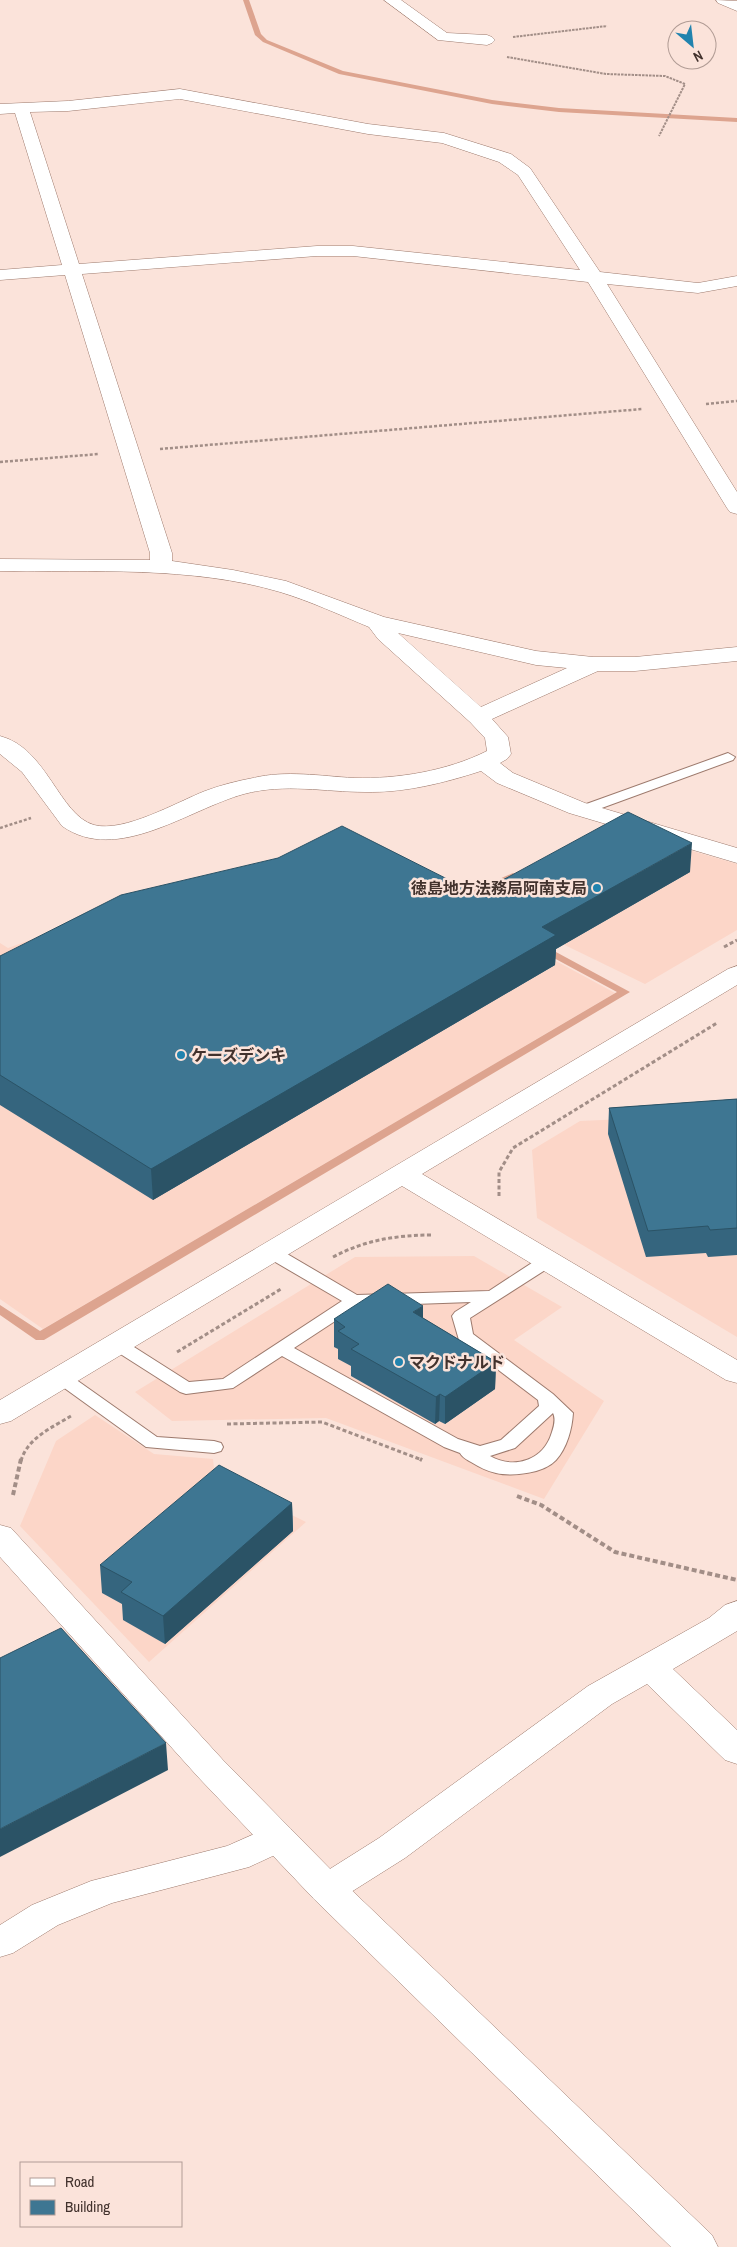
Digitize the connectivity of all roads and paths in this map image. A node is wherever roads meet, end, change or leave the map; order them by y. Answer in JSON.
{"nodes":[{"id":1,"x":391,"y":0,"type":"edge"},
{"id":2,"x":723,"y":0,"type":"edge"},
{"id":3,"x":737,"y":7,"type":"edge"},
{"id":4,"x":607,"y":26,"type":"dead end"},
{"id":5,"x":487,"y":40,"type":"junction"},
{"id":6,"x":21,"y":108,"type":"junction"},
{"id":7,"x":0,"y":109,"type":"edge"},
{"id":8,"x":659,"y":136,"type":"dead end"},
{"id":9,"x":72,"y":270,"type":"junction"},
{"id":10,"x":0,"y":275,"type":"edge"},
{"id":11,"x":594,"y":277,"type":"junction"},
{"id":12,"x":737,"y":281,"type":"edge"},
{"id":13,"x":737,"y":402,"type":"edge"},
{"id":14,"x":674,"y":406,"type":"junction"},
{"id":15,"x":129,"y":452,"type":"junction"},
{"id":16,"x":0,"y":462,"type":"edge"},
{"id":17,"x":737,"y":508,"type":"edge"},
{"id":18,"x":0,"y":565,"type":"edge"},
{"id":19,"x":161,"y":566,"type":"junction"},
{"id":20,"x":377,"y":622,"type":"junction"},
{"id":21,"x":737,"y":654,"type":"edge"},
{"id":22,"x":593,"y":664,"type":"junction"},
{"id":23,"x":478,"y":716,"type":"junction"},
{"id":24,"x":0,"y":743,"type":"edge"},
{"id":25,"x":728,"y":758,"type":"dead end"},
{"id":26,"x":485,"y":763,"type":"junction"},
{"id":27,"x":583,"y":810,"type":"junction"},
{"id":28,"x":737,"y":856,"type":"edge"},
{"id":29,"x":737,"y":974,"type":"edge"},
{"id":30,"x":720,"y":1021,"type":"dead end"},
{"id":31,"x":401,"y":1174,"type":"junction"},
{"id":32,"x":499,"y":1196,"type":"dead end"},
{"id":33,"x":433,"y":1235,"type":"dead end"},
{"id":34,"x":271,"y":1252,"type":"junction"},
{"id":35,"x":547,"y":1261,"type":"junction"},
{"id":36,"x":306,"y":1273,"type":"junction"},
{"id":37,"x":493,"y":1296,"type":"junction"},
{"id":38,"x":354,"y":1300,"type":"junction"},
{"id":39,"x":116,"y":1344,"type":"junction"},
{"id":40,"x":282,"y":1349,"type":"junction"},
{"id":41,"x":152,"y":1367,"type":"junction"},
{"id":42,"x":737,"y":1373,"type":"edge"},
{"id":43,"x":62,"y":1378,"type":"junction"},
{"id":44,"x":547,"y":1398,"type":"junction"},
{"id":45,"x":94,"y":1402,"type":"junction"},
{"id":46,"x":0,"y":1414,"type":"edge"},
{"id":47,"x":217,"y":1425,"type":"dead end"},
{"id":48,"x":451,"y":1443,"type":"junction"},
{"id":49,"x":214,"y":1447,"type":"dead end"},
{"id":50,"x":431,"y":1464,"type":"dead end"},
{"id":51,"x":514,"y":1494,"type":"dead end"},
{"id":52,"x":13,"y":1495,"type":"dead end"},
{"id":53,"x":0,"y":1536,"type":"edge"},
{"id":54,"x":737,"y":1580,"type":"edge"},
{"id":55,"x":737,"y":1613,"type":"edge"},
{"id":56,"x":649,"y":1666,"type":"junction"},
{"id":57,"x":737,"y":1751,"type":"edge"},
{"id":58,"x":277,"y":1838,"type":"junction"},
{"id":59,"x":327,"y":1889,"type":"junction"},
{"id":60,"x":0,"y":1943,"type":"edge"},
{"id":61,"x":698,"y":2247,"type":"edge"}],
"edges":[{"from":1,"to":5,"type":"street"},
{"from":2,"to":3,"type":"street"},
{"from":4,"to":5,"type":"path"},
{"from":5,"to":8,"type":"path"},
{"from":6,"to":7,"type":"street"},
{"from":6,"to":9,"type":"street"},
{"from":6,"to":11,"type":"street"},
{"from":9,"to":10,"type":"street"},
{"from":9,"to":11,"type":"street"},
{"from":9,"to":15,"type":"street"},
{"from":11,"to":12,"type":"street"},
{"from":11,"to":14,"type":"street"},
{"from":13,"to":14,"type":"path"},
{"from":14,"to":15,"type":"path"},
{"from":14,"to":17,"type":"street"},
{"from":15,"to":16,"type":"path"},
{"from":15,"to":19,"type":"street"},
{"from":18,"to":19,"type":"street"},
{"from":19,"to":20,"type":"street"},
{"from":20,"to":22,"type":"street"},
{"from":20,"to":23,"type":"street"},
{"from":21,"to":22,"type":"street"},
{"from":22,"to":23,"type":"street"},
{"from":23,"to":26,"type":"street"},
{"from":24,"to":26,"type":"street"},
{"from":25,"to":27,"type":"lane"},
{"from":26,"to":27,"type":"street"},
{"from":27,"to":28,"type":"street"},
{"from":29,"to":31,"type":"street"},
{"from":30,"to":32,"type":"path"},
{"from":31,"to":34,"type":"street"},
{"from":31,"to":35,"type":"street"},
{"from":33,"to":36,"type":"path"},
{"from":34,"to":36,"type":"lane"},
{"from":34,"to":39,"type":"street"},
{"from":35,"to":37,"type":"lane"},
{"from":35,"to":42,"type":"street"},
{"from":36,"to":38,"type":"lane"},
{"from":36,"to":41,"type":"path"},
{"from":37,"to":38,"type":"lane"},
{"from":37,"to":44,"type":"lane"},
{"from":38,"to":40,"type":"lane"},
{"from":39,"to":41,"type":"lane"},
{"from":39,"to":43,"type":"street"},
{"from":40,"to":41,"type":"lane"},
{"from":40,"to":48,"type":"lane"},
{"from":43,"to":45,"type":"lane"},
{"from":43,"to":46,"type":"street"},
{"from":44,"to":48,"type":"lane"},
{"from":44,"to":48,"type":"lane"},
{"from":45,"to":49,"type":"lane"},
{"from":45,"to":52,"type":"path"},
{"from":47,"to":50,"type":"path"},
{"from":51,"to":54,"type":"path"},
{"from":53,"to":58,"type":"street"},
{"from":55,"to":56,"type":"street"},
{"from":56,"to":57,"type":"street"},
{"from":56,"to":59,"type":"street"},
{"from":58,"to":59,"type":"street"},
{"from":58,"to":60,"type":"street"},
{"from":59,"to":61,"type":"street"}]}
